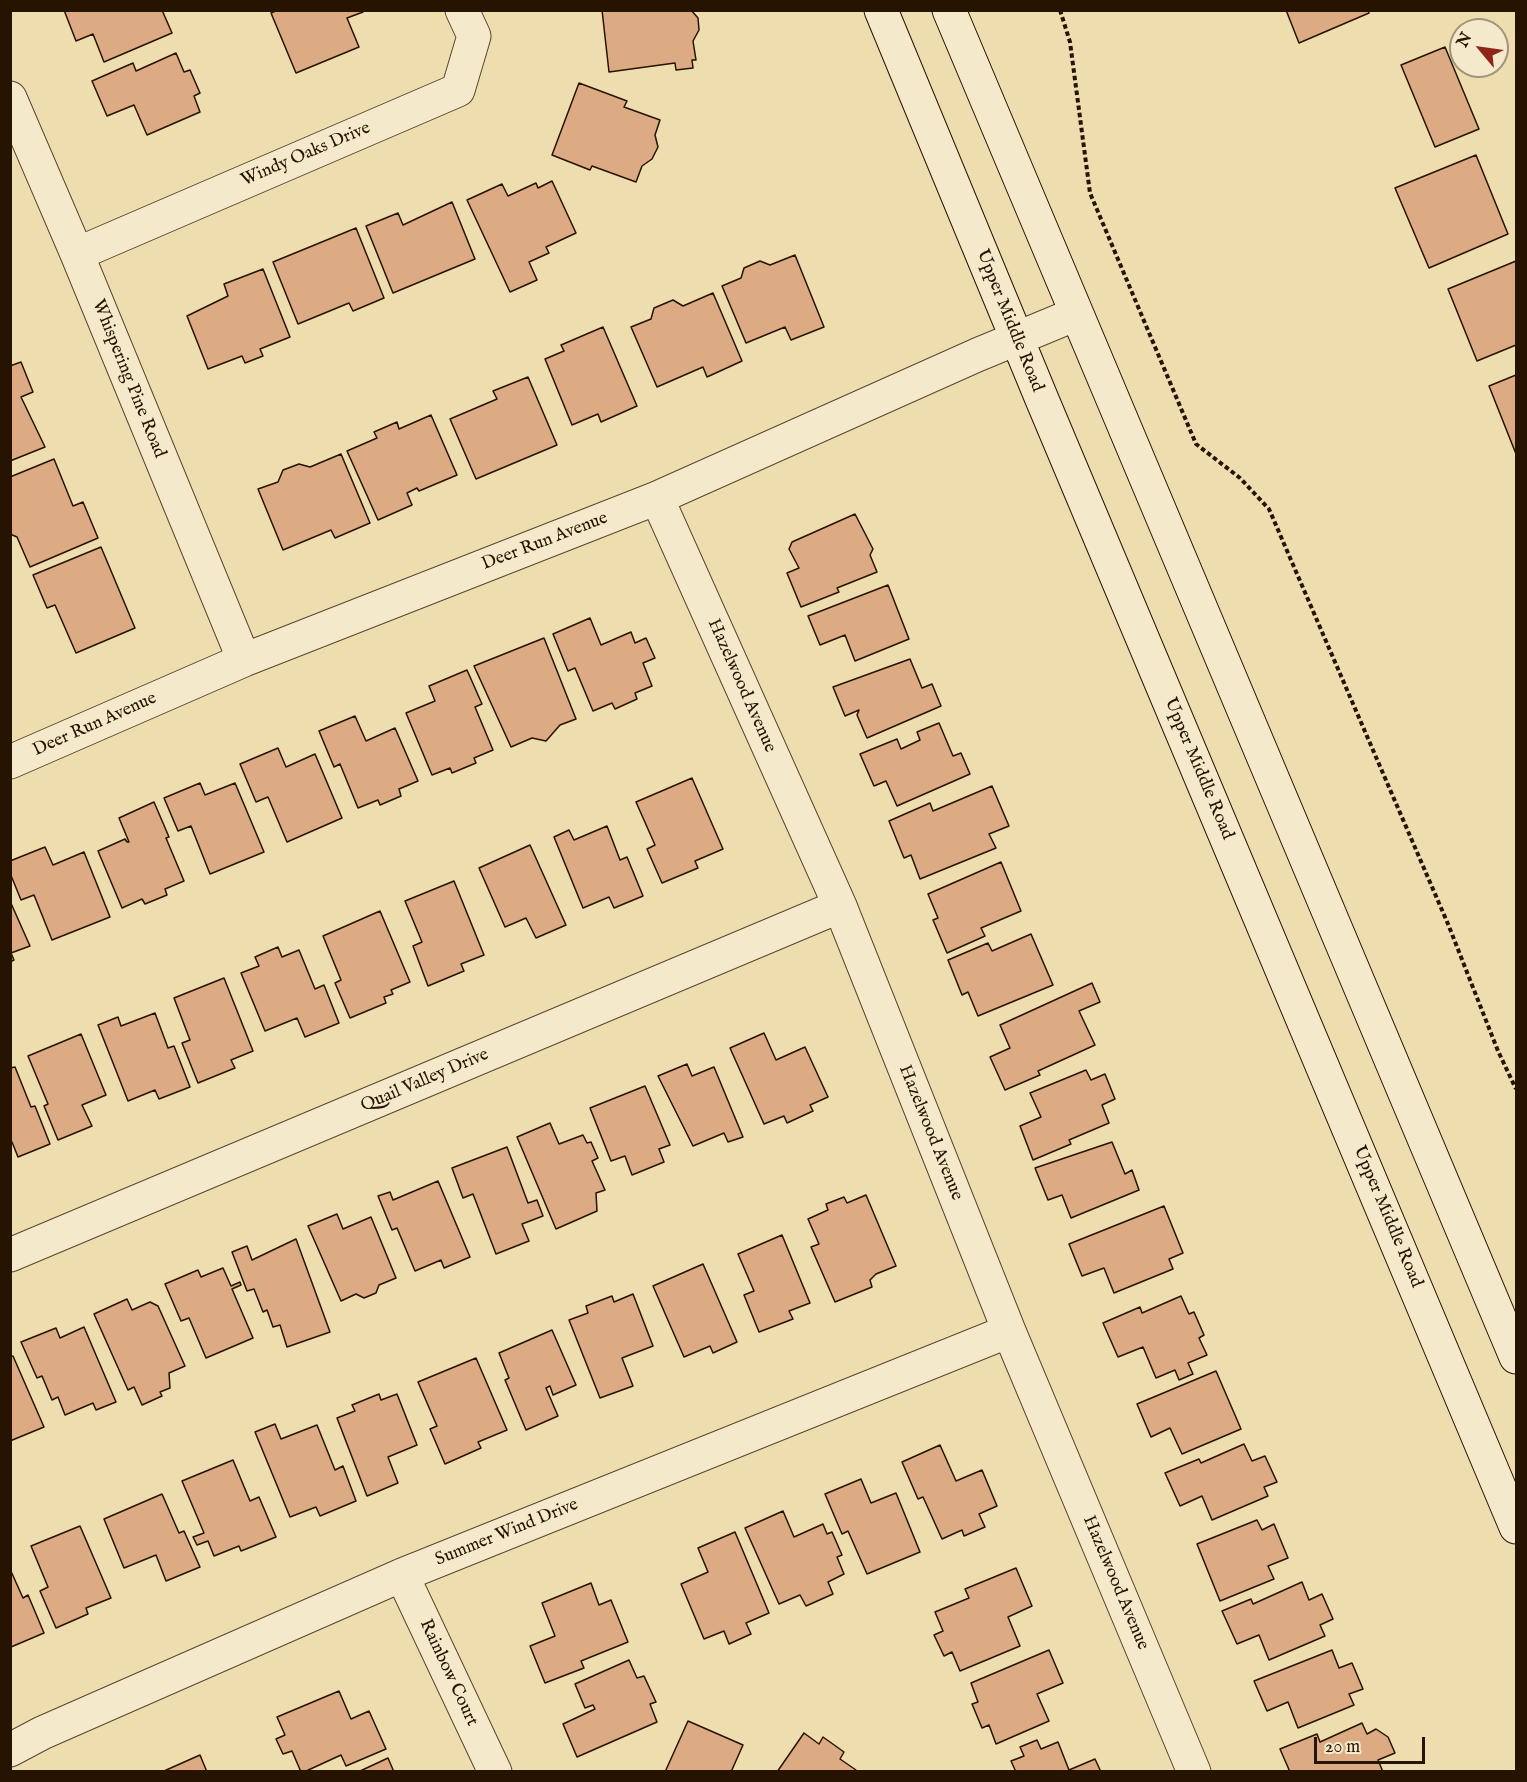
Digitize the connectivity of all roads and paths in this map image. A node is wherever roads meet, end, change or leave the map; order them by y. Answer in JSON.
{"nodes":[{"id":1,"x":462,"y":10,"type":"edge"},
{"id":2,"x":881,"y":10,"type":"edge"},
{"id":3,"x":949,"y":10,"type":"edge"},
{"id":4,"x":1060,"y":10,"type":"edge"},
{"id":5,"x":10,"y":98,"type":"edge"},
{"id":6,"x":77,"y":254,"type":"junction"},
{"id":7,"x":1076,"y":314,"type":"junction"},
{"id":8,"x":1016,"y":338,"type":"junction"},
{"id":9,"x":657,"y":498,"type":"junction"},
{"id":10,"x":244,"y":660,"type":"junction"},
{"id":11,"x":10,"y":762,"type":"edge"},
{"id":12,"x":840,"y":906,"type":"junction"},
{"id":13,"x":1516,"y":1089,"type":"edge"},
{"id":14,"x":10,"y":1255,"type":"edge"},
{"id":15,"x":1009,"y":1331,"type":"junction"},
{"id":16,"x":1516,"y":1357,"type":"edge"},
{"id":17,"x":1516,"y":1527,"type":"edge"},
{"id":18,"x":402,"y":1575,"type":"junction"},
{"id":19,"x":10,"y":1750,"type":"edge"},
{"id":20,"x":495,"y":1772,"type":"edge"},
{"id":21,"x":1194,"y":1772,"type":"edge"}],
"edges":[{"from":1,"to":6,"type":"street","name":"Windy Oaks Drive"},
{"from":2,"to":8,"type":"street","name":"Upper Middle Road"},
{"from":3,"to":7,"type":"street"},
{"from":4,"to":13,"type":"path"},
{"from":5,"to":6,"type":"street","name":"Whispering Pine Road"},
{"from":6,"to":10,"type":"street","name":"Whispering Pine Road"},
{"from":7,"to":8,"type":"street","name":"Deer Run Avenue"},
{"from":7,"to":16,"type":"street"},
{"from":8,"to":9,"type":"street","name":"Deer Run Avenue"},
{"from":8,"to":17,"type":"street","name":"Upper Middle Road"},
{"from":9,"to":10,"type":"street","name":"Deer Run Avenue"},
{"from":9,"to":12,"type":"street","name":"Hazelwood Avenue"},
{"from":10,"to":11,"type":"street","name":"Deer Run Avenue"},
{"from":12,"to":14,"type":"street","name":"Quail Valley Drive"},
{"from":12,"to":15,"type":"street","name":"Hazelwood Avenue"},
{"from":15,"to":18,"type":"street","name":"Summer Wind Drive"},
{"from":15,"to":21,"type":"street","name":"Hazelwood Avenue"},
{"from":18,"to":19,"type":"street","name":"Summer Wind Drive"},
{"from":18,"to":20,"type":"street","name":"Rainbow Court"}]}
